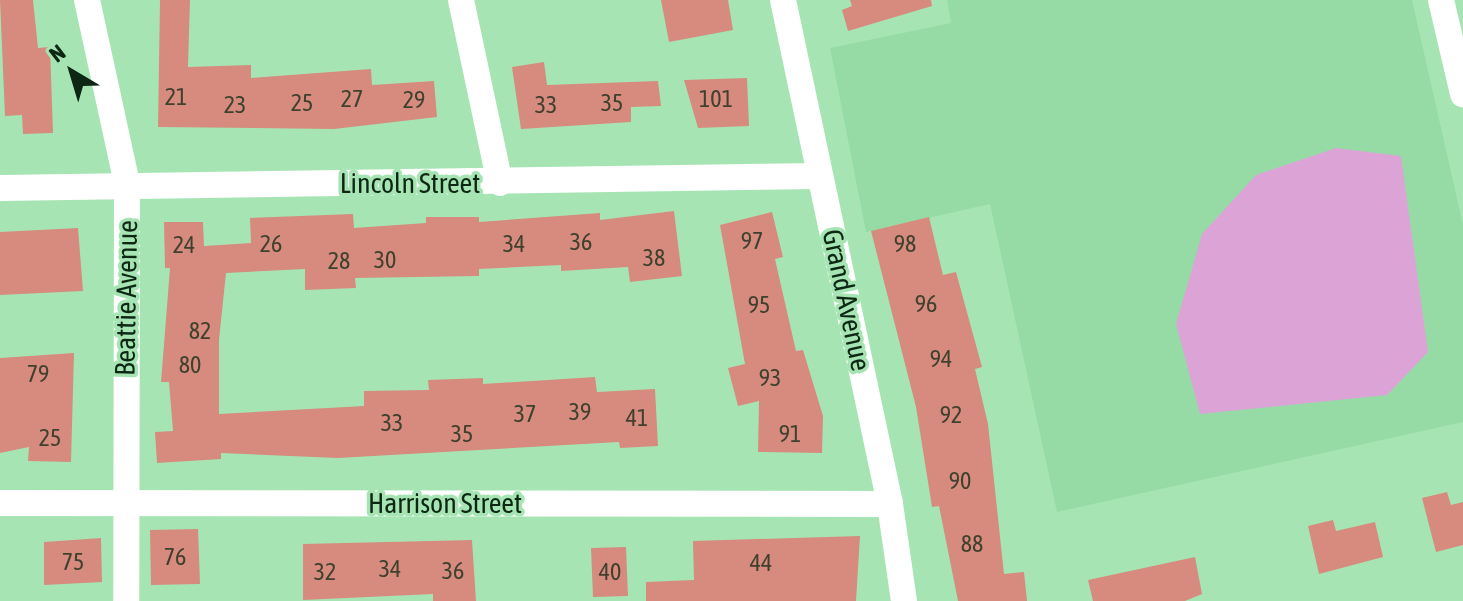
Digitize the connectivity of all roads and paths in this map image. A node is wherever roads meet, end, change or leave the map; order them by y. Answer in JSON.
{"nodes":[{"id":1,"x":87,"y":0,"type":"edge"},
{"id":2,"x":461,"y":0,"type":"edge"},
{"id":3,"x":783,"y":0,"type":"edge"},
{"id":4,"x":1441,"y":0,"type":"edge"},
{"id":5,"x":1463,"y":94,"type":"edge"},
{"id":6,"x":820,"y":176,"type":"junction"},
{"id":7,"x":127,"y":183,"type":"junction"},
{"id":8,"x":500,"y":183,"type":"junction"},
{"id":9,"x":0,"y":188,"type":"edge"},
{"id":10,"x":124,"y":502,"type":"junction"},
{"id":11,"x":0,"y":503,"type":"edge"},
{"id":12,"x":890,"y":504,"type":"junction"},
{"id":13,"x":126,"y":601,"type":"edge"},
{"id":14,"x":904,"y":601,"type":"edge"}],
"edges":[{"from":1,"to":7,"type":"street","name":"Beattie Avenue"},
{"from":2,"to":8,"type":"street"},
{"from":3,"to":6,"type":"street","name":"Grand Avenue"},
{"from":4,"to":5,"type":"street"},
{"from":6,"to":8,"type":"street","name":"Lincoln Street"},
{"from":6,"to":12,"type":"street","name":"Grand Avenue"},
{"from":7,"to":8,"type":"street","name":"Lincoln Street"},
{"from":7,"to":9,"type":"street","name":"Lincoln Street"},
{"from":7,"to":10,"type":"street","name":"Beattie Avenue"},
{"from":10,"to":11,"type":"street","name":"Harrison Street"},
{"from":10,"to":12,"type":"street","name":"Harrison Street"},
{"from":10,"to":13,"type":"street","name":"Beattie Avenue"},
{"from":12,"to":14,"type":"street","name":"Grand Avenue"}]}
